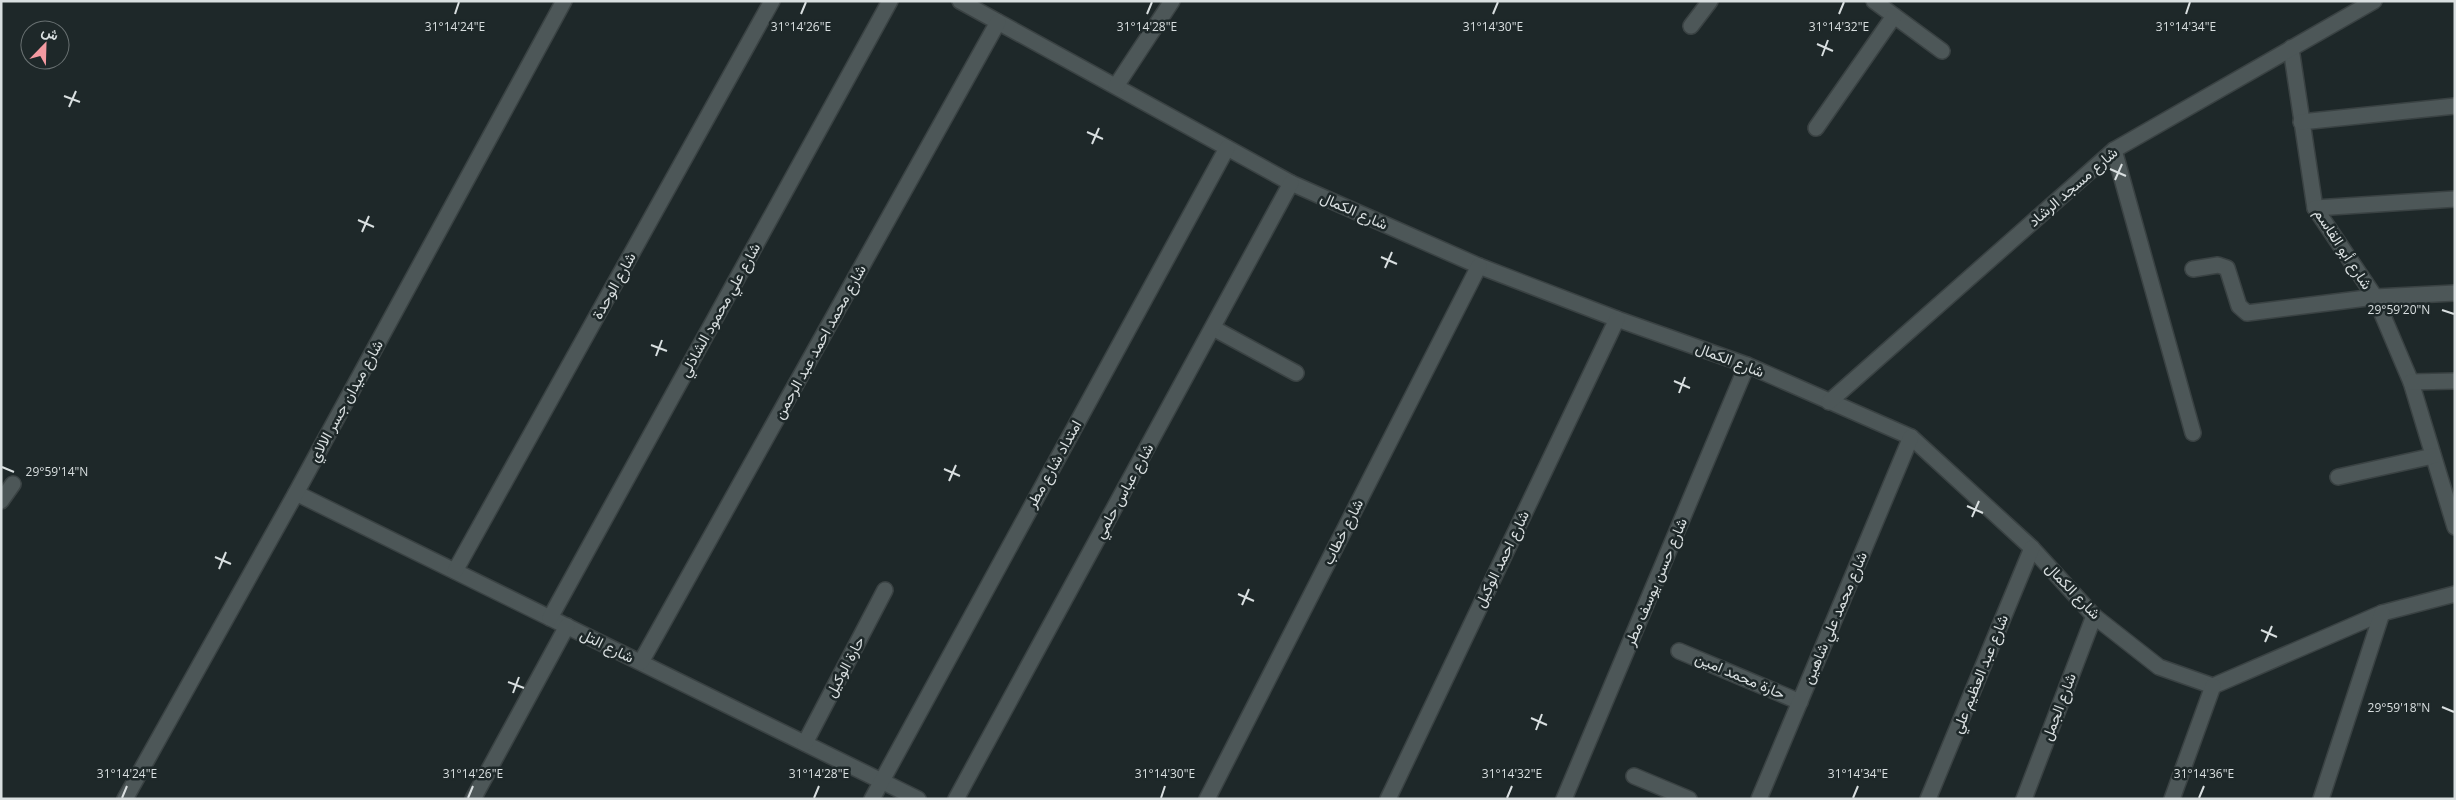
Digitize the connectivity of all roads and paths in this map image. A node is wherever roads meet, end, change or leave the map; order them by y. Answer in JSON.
{"nodes":[{"id":1,"x":564,"y":1,"type":"edge"},
{"id":2,"x":772,"y":1,"type":"edge"},
{"id":3,"x":890,"y":1,"type":"edge"},
{"id":4,"x":960,"y":1,"type":"edge"},
{"id":5,"x":1172,"y":1,"type":"edge"},
{"id":6,"x":1710,"y":1,"type":"edge"},
{"id":7,"x":1874,"y":1,"type":"edge"},
{"id":8,"x":2374,"y":1,"type":"edge"},
{"id":9,"x":1894,"y":16,"type":"junction"},
{"id":10,"x":998,"y":22,"type":"junction"},
{"id":11,"x":1691,"y":26,"type":"dead end"},
{"id":12,"x":2291,"y":48,"type":"junction"},
{"id":13,"x":1942,"y":51,"type":"dead end"},
{"id":14,"x":1116,"y":86,"type":"junction"},
{"id":15,"x":2455,"y":106,"type":"edge"},
{"id":16,"x":2301,"y":122,"type":"junction"},
{"id":17,"x":1816,"y":128,"type":"dead end"},
{"id":18,"x":1227,"y":148,"type":"junction"},
{"id":19,"x":2114,"y":150,"type":"junction"},
{"id":20,"x":1291,"y":183,"type":"junction"},
{"id":21,"x":2455,"y":199,"type":"edge"},
{"id":22,"x":2314,"y":208,"type":"junction"},
{"id":23,"x":1479,"y":266,"type":"junction"},
{"id":24,"x":2193,"y":269,"type":"dead end"},
{"id":25,"x":2455,"y":293,"type":"edge"},
{"id":26,"x":2375,"y":297,"type":"junction"},
{"id":27,"x":1617,"y":319,"type":"junction"},
{"id":28,"x":1214,"y":328,"type":"junction"},
{"id":29,"x":1747,"y":365,"type":"junction"},
{"id":30,"x":1296,"y":374,"type":"dead end"},
{"id":31,"x":2455,"y":380,"type":"edge"},
{"id":32,"x":2411,"y":382,"type":"junction"},
{"id":33,"x":1829,"y":402,"type":"junction"},
{"id":34,"x":2193,"y":433,"type":"dead end"},
{"id":35,"x":1911,"y":437,"type":"junction"},
{"id":36,"x":2433,"y":456,"type":"junction"},
{"id":37,"x":2338,"y":477,"type":"dead end"},
{"id":38,"x":12,"y":484,"type":"dead end"},
{"id":39,"x":296,"y":493,"type":"junction"},
{"id":40,"x":1,"y":501,"type":"edge"},
{"id":41,"x":2455,"y":527,"type":"edge"},
{"id":42,"x":2032,"y":548,"type":"junction"},
{"id":43,"x":455,"y":572,"type":"junction"},
{"id":44,"x":885,"y":590,"type":"dead end"},
{"id":45,"x":2455,"y":594,"type":"edge"},
{"id":46,"x":2382,"y":614,"type":"junction"},
{"id":47,"x":2094,"y":616,"type":"junction"},
{"id":48,"x":550,"y":618,"type":"junction"},
{"id":49,"x":567,"y":626,"type":"junction"},
{"id":50,"x":1679,"y":651,"type":"dead end"},
{"id":51,"x":641,"y":662,"type":"junction"},
{"id":52,"x":2213,"y":686,"type":"junction"},
{"id":53,"x":1800,"y":702,"type":"junction"},
{"id":54,"x":805,"y":743,"type":"junction"},
{"id":55,"x":1634,"y":776,"type":"dead end"},
{"id":56,"x":881,"y":781,"type":"junction"},
{"id":57,"x":125,"y":799,"type":"edge"},
{"id":58,"x":473,"y":799,"type":"edge"},
{"id":59,"x":872,"y":799,"type":"edge"},
{"id":60,"x":918,"y":799,"type":"edge"},
{"id":61,"x":956,"y":799,"type":"edge"},
{"id":62,"x":1207,"y":799,"type":"edge"},
{"id":63,"x":1388,"y":799,"type":"edge"},
{"id":64,"x":1564,"y":799,"type":"edge"},
{"id":65,"x":1689,"y":799,"type":"edge"},
{"id":66,"x":1759,"y":799,"type":"edge"},
{"id":67,"x":1928,"y":799,"type":"edge"},
{"id":68,"x":2024,"y":799,"type":"edge"},
{"id":69,"x":2172,"y":799,"type":"edge"},
{"id":70,"x":2321,"y":799,"type":"edge"}],
"edges":[{"from":1,"to":39,"type":"street","name":"شارع ميدان جسر الالاي"},
{"from":2,"to":43,"type":"street","name":"شارع الوحدة"},
{"from":3,"to":48,"type":"street","name":"شارع علي محمود الشاذلي"},
{"from":4,"to":10,"type":"street","name":"شارع الكمال"},
{"from":5,"to":14,"type":"street"},
{"from":6,"to":11,"type":"street"},
{"from":7,"to":9,"type":"street"},
{"from":8,"to":12,"type":"street","name":"شارع مسجد الرشاد"},
{"from":9,"to":13,"type":"street"},
{"from":9,"to":17,"type":"street"},
{"from":10,"to":14,"type":"street","name":"شارع الكمال"},
{"from":10,"to":51,"type":"street","name":"شارع محمد احمد عبد الرحمن"},
{"from":12,"to":16,"type":"street","name":"شارع أبو القاسم"},
{"from":12,"to":19,"type":"street","name":"شارع مسجد الرشاد"},
{"from":14,"to":18,"type":"street","name":"شارع الكمال"},
{"from":15,"to":16,"type":"street"},
{"from":16,"to":22,"type":"street","name":"شارع أبو القاسم"},
{"from":18,"to":20,"type":"street","name":"شارع الكمال"},
{"from":18,"to":56,"type":"street","name":"امتداد شارع مطر"},
{"from":19,"to":33,"type":"street","name":"شارع مسجد الرشاد"},
{"from":19,"to":34,"type":"street"},
{"from":20,"to":23,"type":"street","name":"شارع الكمال"},
{"from":20,"to":28,"type":"street","name":"شارع عباس حلمي"},
{"from":21,"to":22,"type":"street"},
{"from":22,"to":26,"type":"street","name":"شارع أبو القاسم"},
{"from":23,"to":27,"type":"street","name":"شارع الكمال"},
{"from":23,"to":62,"type":"street","name":"شارع خطاب"},
{"from":24,"to":26,"type":"street"},
{"from":25,"to":26,"type":"street"},
{"from":26,"to":32,"type":"street","name":"شارع أبو القاسم"},
{"from":27,"to":29,"type":"street","name":"شارع الكمال"},
{"from":27,"to":63,"type":"street","name":"شارع احمد الوكيل"},
{"from":28,"to":30,"type":"street"},
{"from":28,"to":61,"type":"street","name":"شارع عباس حلمي"},
{"from":29,"to":33,"type":"street","name":"شارع الكمال"},
{"from":29,"to":64,"type":"street","name":"شارع حسن يوسف مطر"},
{"from":31,"to":32,"type":"street"},
{"from":32,"to":36,"type":"street","name":"شارع أبو القاسم"},
{"from":33,"to":35,"type":"street","name":"شارع الكمال"},
{"from":35,"to":42,"type":"street","name":"شارع الكمال"},
{"from":35,"to":53,"type":"street","name":"شارع محمد علي شاهين"},
{"from":36,"to":37,"type":"street"},
{"from":36,"to":41,"type":"street","name":"شارع أبو القاسم"},
{"from":38,"to":40,"type":"street"},
{"from":39,"to":43,"type":"street","name":"شارع التل"},
{"from":39,"to":57,"type":"street","name":"شارع ميدان جسر الالاي"},
{"from":42,"to":47,"type":"street","name":"شارع الكمال"},
{"from":42,"to":67,"type":"street","name":"شارع عبد العظيم علي"},
{"from":43,"to":48,"type":"street","name":"شارع التل"},
{"from":44,"to":54,"type":"street","name":"حارة الوكيل"},
{"from":45,"to":46,"type":"street"},
{"from":46,"to":52,"type":"street"},
{"from":46,"to":70,"type":"street"},
{"from":47,"to":52,"type":"street","name":"شارع الكمال"},
{"from":47,"to":68,"type":"street","name":"شارع الجمل"},
{"from":48,"to":49,"type":"street","name":"شارع التل"},
{"from":49,"to":51,"type":"street","name":"شارع التل"},
{"from":49,"to":58,"type":"street"},
{"from":50,"to":53,"type":"street","name":"حارة محمد امين"},
{"from":51,"to":54,"type":"street","name":"شارع التل"},
{"from":52,"to":69,"type":"street"},
{"from":53,"to":66,"type":"street","name":"شارع محمد علي شاهين"},
{"from":54,"to":56,"type":"street","name":"شارع التل"},
{"from":55,"to":65,"type":"street"},
{"from":56,"to":59,"type":"street","name":"امتداد شارع مطر"},
{"from":56,"to":60,"type":"street","name":"شارع التل"}]}
